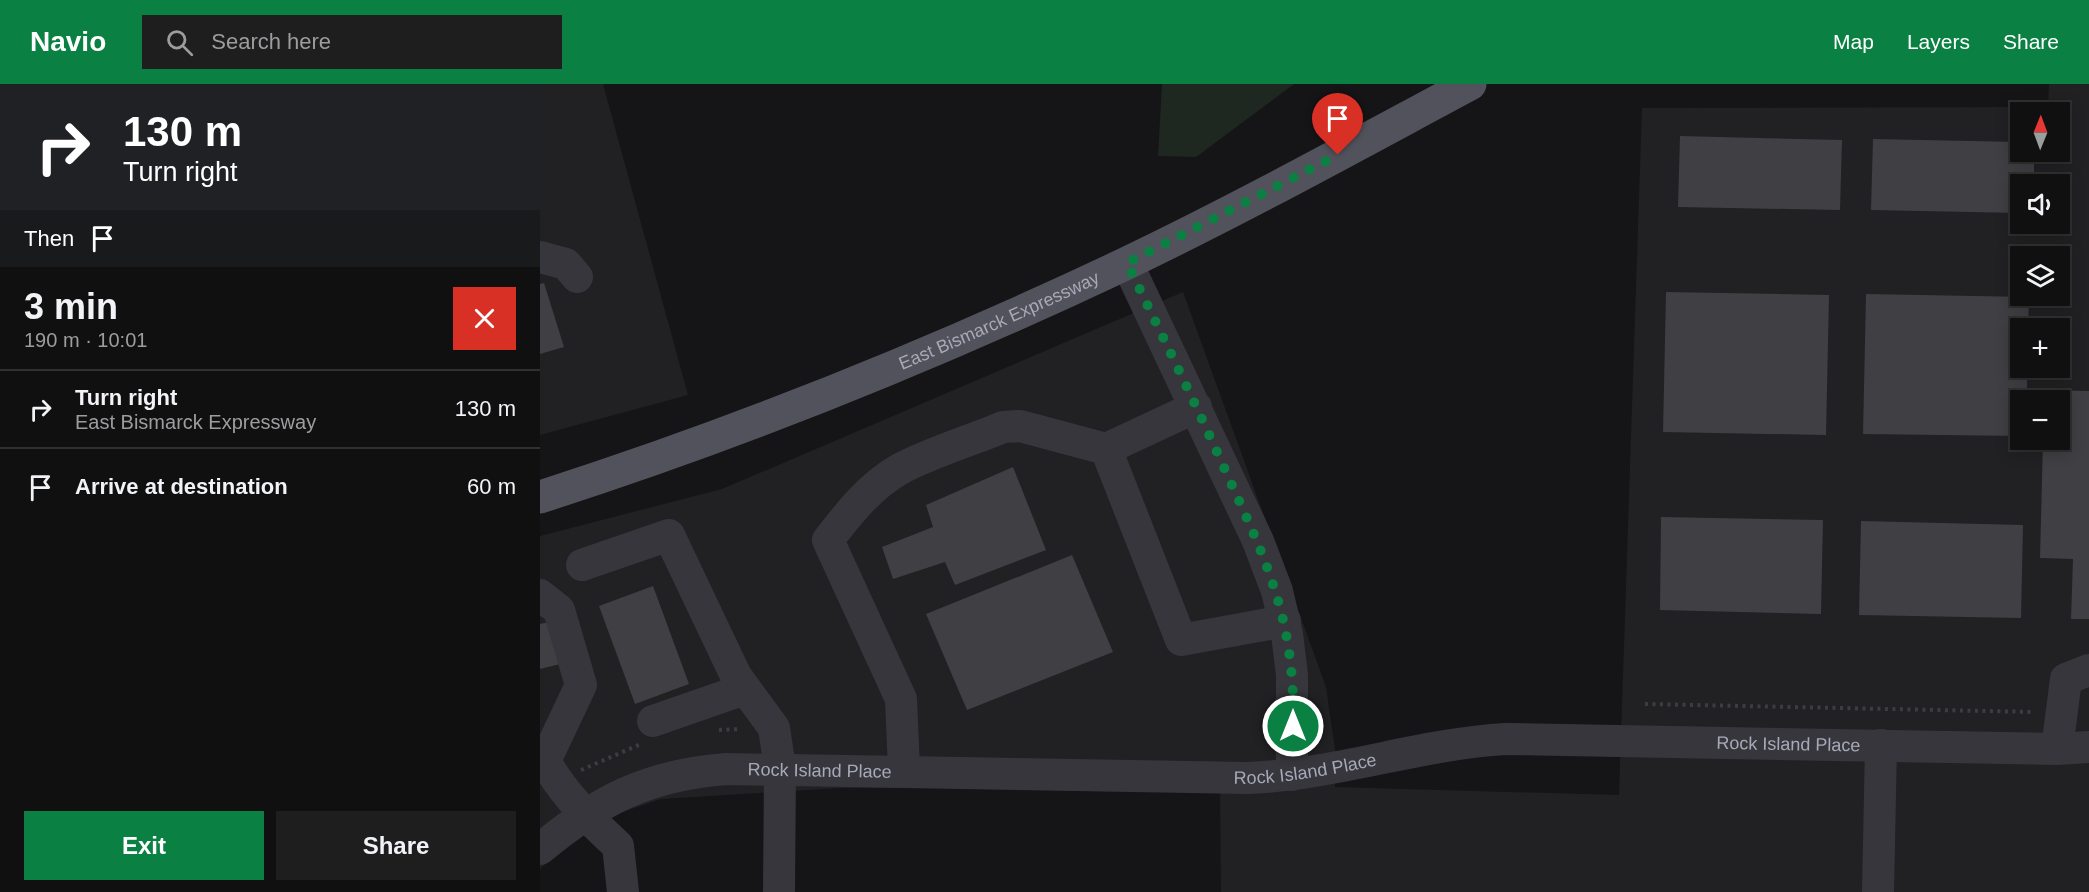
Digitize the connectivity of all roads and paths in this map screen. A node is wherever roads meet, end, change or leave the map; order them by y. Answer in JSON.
{"nodes":[{"id":1,"x":1470,"y":84,"type":"edge"},
{"id":2,"x":540,"y":256,"type":"edge"},
{"id":3,"x":1127,"y":263,"type":"junction"},
{"id":4,"x":577,"y":277,"type":"dead end"},
{"id":5,"x":1196,"y":407,"type":"junction"},
{"id":6,"x":1106,"y":449,"type":"junction"},
{"id":7,"x":540,"y":497,"type":"edge"},
{"id":8,"x":582,"y":565,"type":"dead end"},
{"id":9,"x":540,"y":595,"type":"edge"},
{"id":10,"x":540,"y":614,"type":"edge"},
{"id":11,"x":1285,"y":621,"type":"junction"},
{"id":12,"x":566,"y":633,"type":"junction"},
{"id":13,"x":2089,"y":670,"type":"edge"},
{"id":14,"x":745,"y":689,"type":"junction"},
{"id":15,"x":1645,"y":704,"type":"dead end"},
{"id":16,"x":2062,"y":712,"type":"junction"},
{"id":17,"x":653,"y":721,"type":"dead end"},
{"id":18,"x":1881,"y":746,"type":"junction"},
{"id":19,"x":2089,"y":747,"type":"edge"},
{"id":20,"x":2057,"y":749,"type":"junction"},
{"id":21,"x":542,"y":762,"type":"edge"},
{"id":22,"x":780,"y":768,"type":"junction"},
{"id":23,"x":904,"y":770,"type":"junction"},
{"id":24,"x":1292,"y":775,"type":"junction"},
{"id":25,"x":584,"y":814,"type":"junction"},
{"id":26,"x":540,"y":849,"type":"edge"},
{"id":27,"x":623,"y":892,"type":"edge"},
{"id":28,"x":779,"y":892,"type":"edge"},
{"id":29,"x":1878,"y":892,"type":"edge"}],
"edges":[{"from":1,"to":3,"type":"main road","name":"East Bismarck Expressway"},
{"from":2,"to":4,"type":"street"},
{"from":3,"to":5,"type":"street"},
{"from":3,"to":7,"type":"main road","name":"East Bismarck Expressway"},
{"from":5,"to":6,"type":"street"},
{"from":5,"to":11,"type":"street"},
{"from":6,"to":11,"type":"street"},
{"from":6,"to":23,"type":"street"},
{"from":8,"to":14,"type":"street"},
{"from":9,"to":12,"type":"street"},
{"from":10,"to":12,"type":"street"},
{"from":11,"to":24,"type":"street"},
{"from":12,"to":21,"type":"street"},
{"from":13,"to":16,"type":"street"},
{"from":14,"to":17,"type":"street"},
{"from":14,"to":22,"type":"street"},
{"from":15,"to":16,"type":"path"},
{"from":16,"to":20,"type":"street"},
{"from":18,"to":20,"type":"street","name":"Rock Island Place"},
{"from":18,"to":24,"type":"street","name":"Rock Island Place"},
{"from":18,"to":29,"type":"street"},
{"from":19,"to":20,"type":"street","name":"Rock Island Place"},
{"from":21,"to":25,"type":"street"},
{"from":22,"to":23,"type":"street","name":"Rock Island Place"},
{"from":22,"to":25,"type":"street","name":"Rock Island Place"},
{"from":22,"to":28,"type":"street"},
{"from":23,"to":24,"type":"street","name":"Rock Island Place"},
{"from":25,"to":26,"type":"street","name":"Rock Island Place"},
{"from":25,"to":27,"type":"street"}]}
